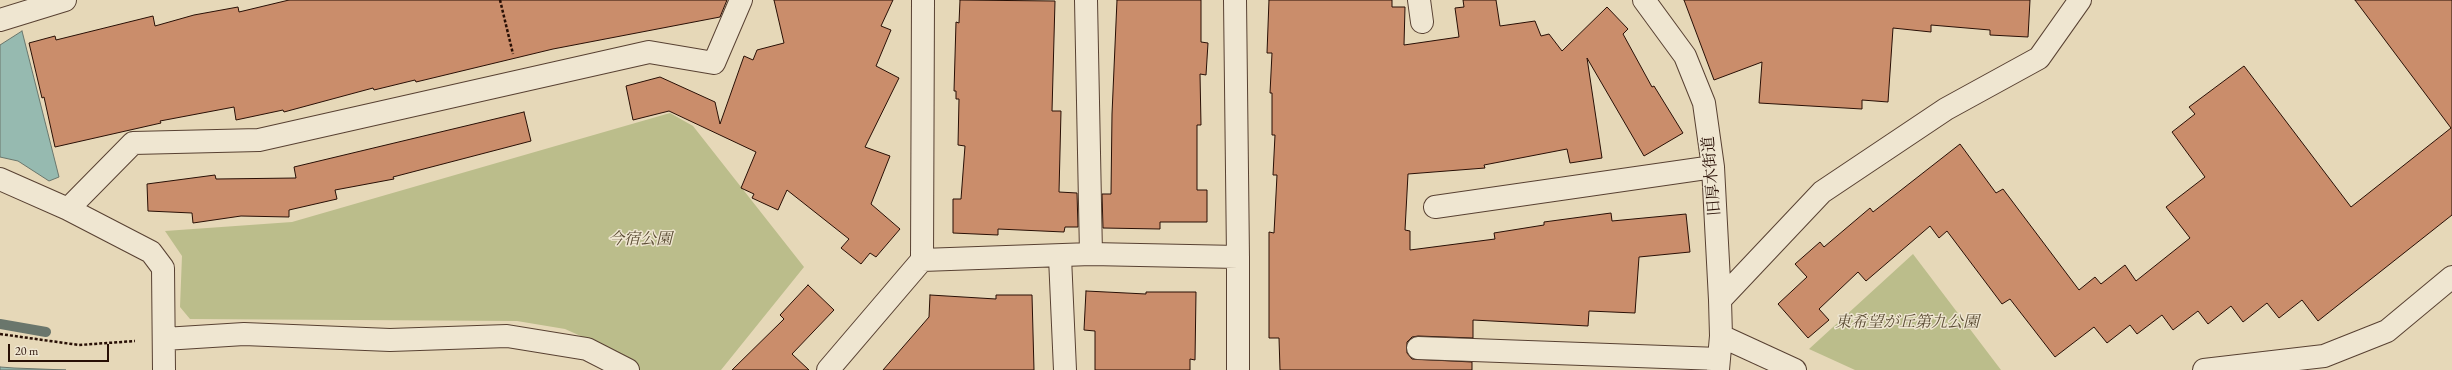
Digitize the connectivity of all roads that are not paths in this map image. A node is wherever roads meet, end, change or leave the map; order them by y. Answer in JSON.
{"nodes":[{"id":1,"x":65,"y":0,"type":"edge"},
{"id":2,"x":741,"y":0,"type":"edge"},
{"id":3,"x":923,"y":0,"type":"edge"},
{"id":4,"x":1086,"y":0,"type":"edge"},
{"id":5,"x":1235,"y":0,"type":"edge"},
{"id":6,"x":1419,"y":0,"type":"edge"},
{"id":7,"x":1644,"y":0,"type":"edge"},
{"id":8,"x":2080,"y":0,"type":"edge"},
{"id":9,"x":0,"y":20,"type":"edge"},
{"id":10,"x":1422,"y":22,"type":"dead end"},
{"id":11,"x":1713,"y":167,"type":"junction"},
{"id":12,"x":0,"y":179,"type":"edge"},
{"id":13,"x":1435,"y":207,"type":"dead end"},
{"id":14,"x":68,"y":209,"type":"junction"},
{"id":15,"x":1091,"y":254,"type":"junction"},
{"id":16,"x":1060,"y":257,"type":"junction"},
{"id":17,"x":1238,"y":257,"type":"junction"},
{"id":18,"x":922,"y":260,"type":"junction"},
{"id":19,"x":2452,"y":277,"type":"edge"},
{"id":20,"x":1720,"y":300,"type":"junction"},
{"id":21,"x":1721,"y":336,"type":"junction"},
{"id":22,"x":164,"y":339,"type":"junction"},
{"id":23,"x":1418,"y":348,"type":"dead end"},
{"id":24,"x":1718,"y":364,"type":"edge"},
{"id":25,"x":2227,"y":368,"type":"edge"},
{"id":26,"x":164,"y":370,"type":"edge"},
{"id":27,"x":628,"y":370,"type":"edge"},
{"id":28,"x":828,"y":370,"type":"edge"},
{"id":29,"x":1065,"y":370,"type":"edge"},
{"id":30,"x":1238,"y":370,"type":"edge"},
{"id":31,"x":1795,"y":370,"type":"edge"},
{"id":32,"x":2204,"y":370,"type":"edge"}],
"edges":[{"from":1,"to":9,"type":"street"},
{"from":2,"to":14,"type":"street"},
{"from":3,"to":18,"type":"street"},
{"from":4,"to":15,"type":"street"},
{"from":5,"to":17,"type":"street"},
{"from":6,"to":10,"type":"street"},
{"from":7,"to":11,"type":"street","name":"旧厚木街道"},
{"from":8,"to":20,"type":"street"},
{"from":11,"to":13,"type":"street"},
{"from":11,"to":20,"type":"street","name":"旧厚木街道"},
{"from":12,"to":14,"type":"street"},
{"from":14,"to":22,"type":"street"},
{"from":15,"to":16,"type":"street"},
{"from":15,"to":17,"type":"street"},
{"from":16,"to":18,"type":"street"},
{"from":16,"to":29,"type":"street"},
{"from":17,"to":30,"type":"street"},
{"from":18,"to":28,"type":"street"},
{"from":19,"to":25,"type":"street"},
{"from":20,"to":21,"type":"street","name":"旧厚木街道"},
{"from":21,"to":24,"type":"street","name":"旧厚木街道"},
{"from":21,"to":31,"type":"street"},
{"from":22,"to":26,"type":"street"},
{"from":22,"to":27,"type":"street"},
{"from":23,"to":24,"type":"street"},
{"from":25,"to":32,"type":"street"}]}
